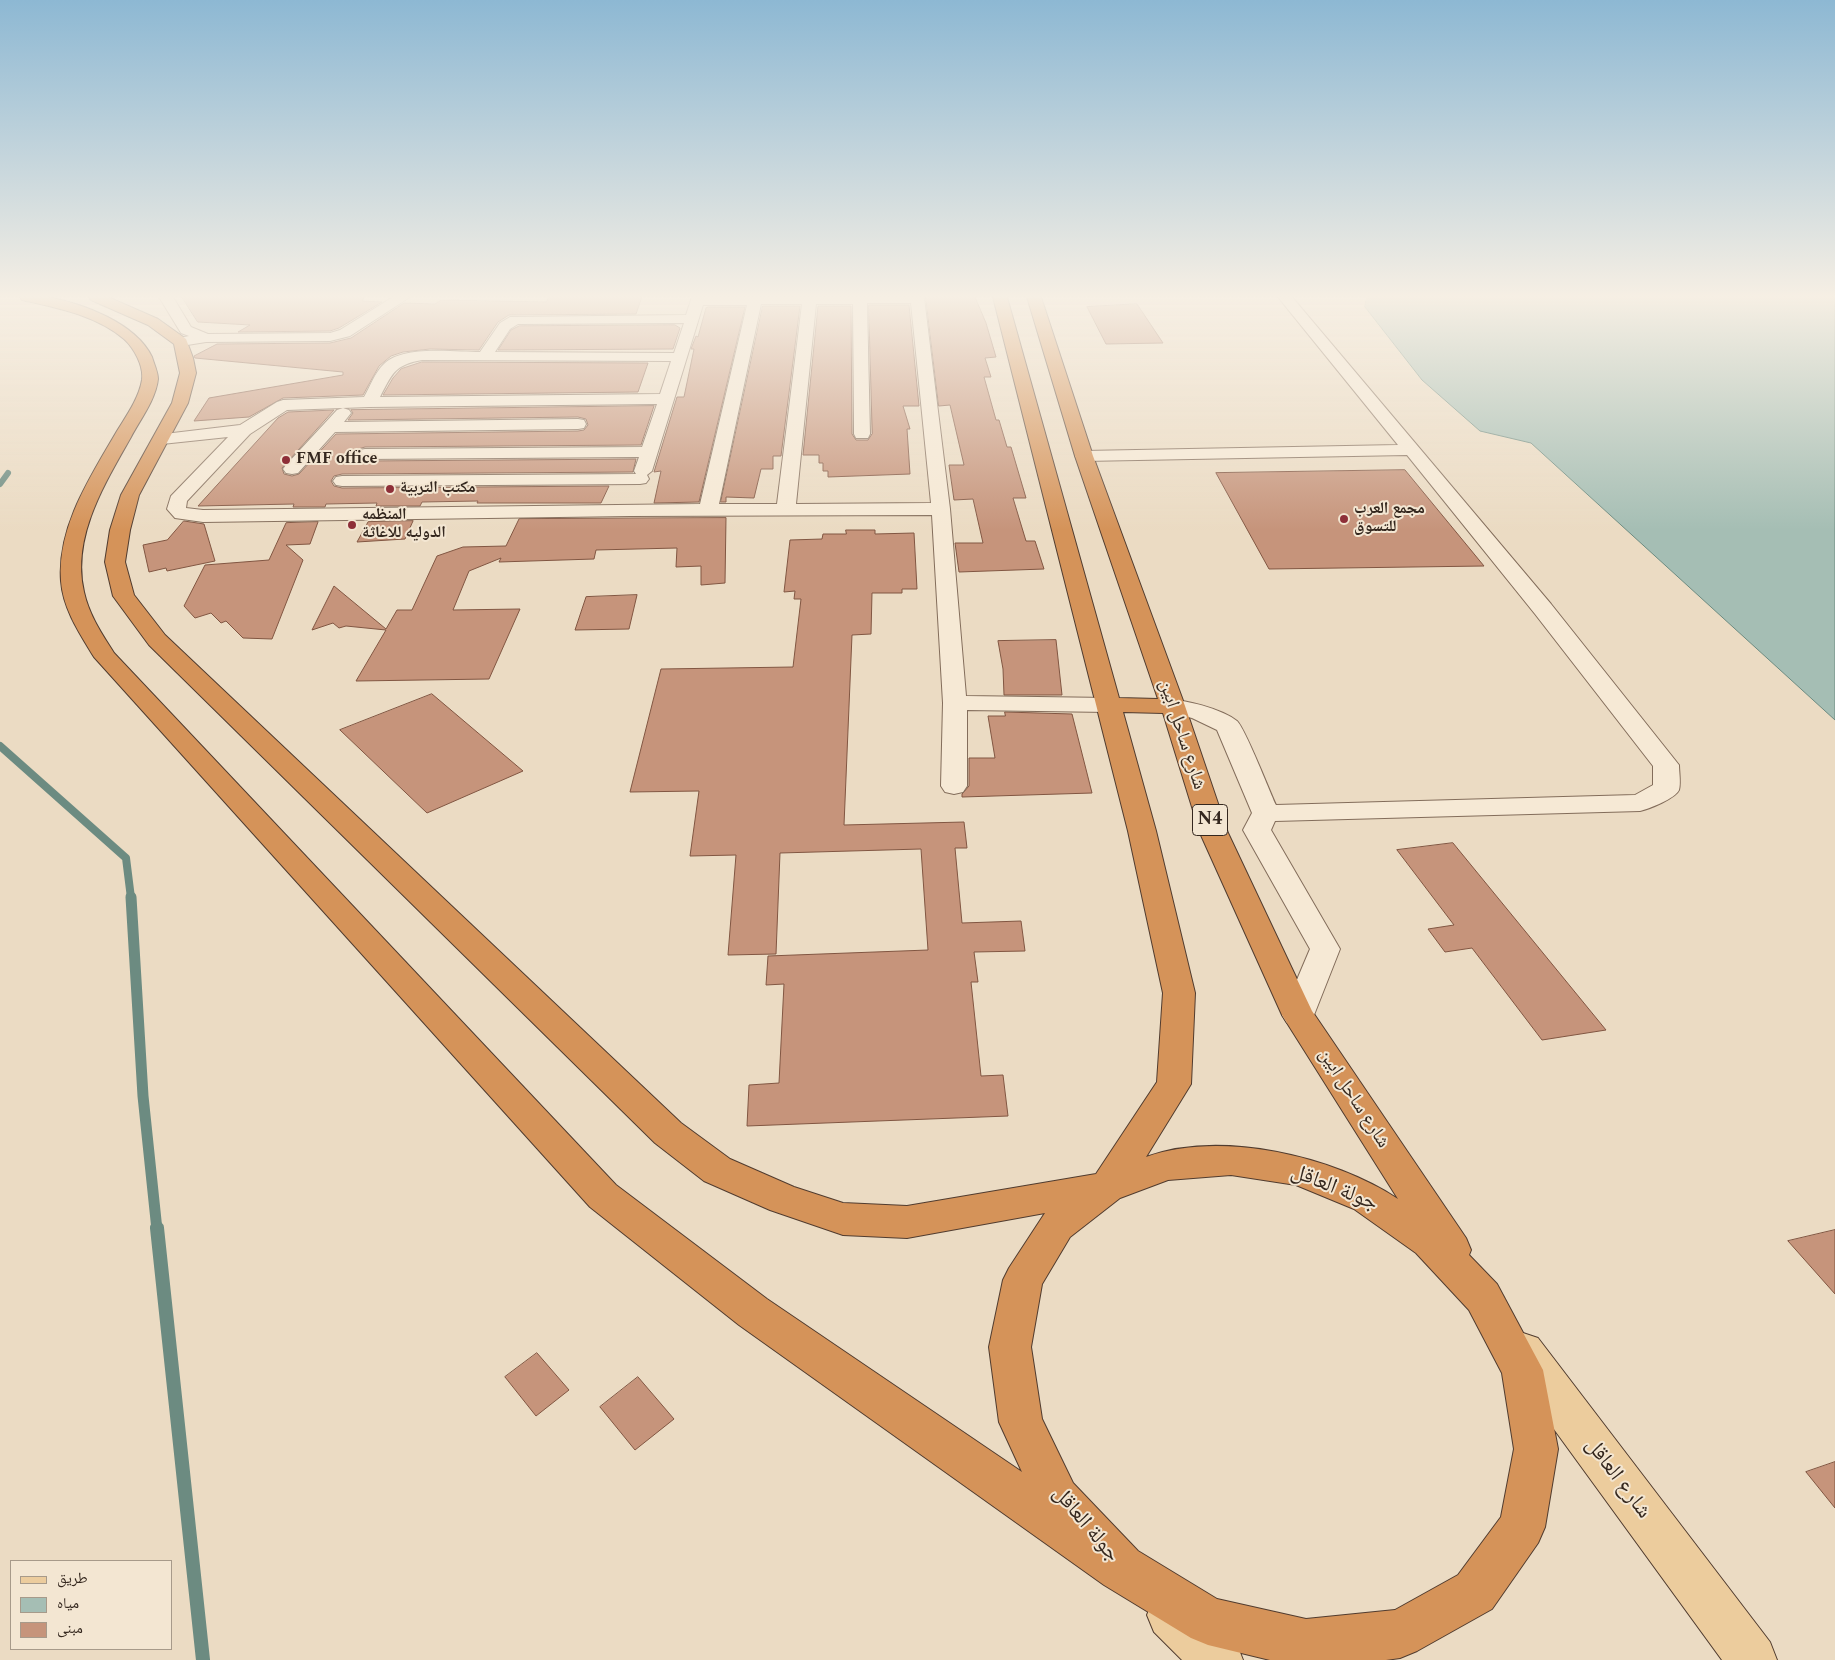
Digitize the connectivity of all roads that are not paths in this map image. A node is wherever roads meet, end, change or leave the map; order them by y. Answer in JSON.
{"nodes":[{"id":1,"x":149,"y":374,"type":"edge"},
{"id":2,"x":188,"y":374,"type":"edge"},
{"id":3,"x":383,"y":374,"type":"edge"},
{"id":4,"x":674,"y":374,"type":"edge"},
{"id":5,"x":738,"y":374,"type":"edge"},
{"id":6,"x":801,"y":374,"type":"edge"},
{"id":7,"x":861,"y":374,"type":"edge"},
{"id":8,"x":926,"y":374,"type":"edge"},
{"id":9,"x":1021,"y":374,"type":"edge"},
{"id":10,"x":1058,"y":374,"type":"edge"},
{"id":11,"x":1350,"y":374,"type":"edge"},
{"id":12,"x":666,"y":399,"type":"junction"},
{"id":13,"x":590,"y":401,"type":"junction"},
{"id":14,"x":361,"y":403,"type":"junction"},
{"id":15,"x":578,"y":424,"type":"junction"},
{"id":16,"x":330,"y":427,"type":"junction"},
{"id":17,"x":394,"y":427,"type":"junction"},
{"id":18,"x":244,"y":430,"type":"junction"},
{"id":19,"x":862,"y":434,"type":"dead end"},
{"id":20,"x":162,"y":439,"type":"junction"},
{"id":21,"x":1413,"y":450,"type":"junction"},
{"id":22,"x":648,"y":452,"type":"junction"},
{"id":23,"x":570,"y":453,"type":"junction"},
{"id":24,"x":1084,"y":456,"type":"junction"},
{"id":25,"x":292,"y":469,"type":"dead end"},
{"id":26,"x":640,"y":479,"type":"junction"},
{"id":27,"x":558,"y":480,"type":"junction"},
{"id":28,"x":342,"y":481,"type":"dead end"},
{"id":29,"x":786,"y":509,"type":"junction"},
{"id":30,"x":941,"y":509,"type":"junction"},
{"id":31,"x":630,"y":510,"type":"junction"},
{"id":32,"x":708,"y":511,"type":"junction"},
{"id":33,"x":955,"y":703,"type":"junction"},
{"id":34,"x":1110,"y":705,"type":"junction"},
{"id":35,"x":1173,"y":706,"type":"junction"},
{"id":36,"x":954,"y":786,"type":"dead end"},
{"id":37,"x":1266,"y":813,"type":"junction"},
{"id":38,"x":1298,"y":1015,"type":"junction"},
{"id":39,"x":1107,"y":1187,"type":"junction"},
{"id":40,"x":1483,"y":1297,"type":"junction"},
{"id":41,"x":1121,"y":1568,"type":"junction"},
{"id":42,"x":1218,"y":1660,"type":"edge"},
{"id":43,"x":1752,"y":1660,"type":"edge"}],
"edges":[{"from":1,"to":41,"type":"highway"},
{"from":2,"to":20,"type":"highway"},
{"from":3,"to":14,"type":"street"},
{"from":4,"to":12,"type":"street"},
{"from":5,"to":32,"type":"street"},
{"from":6,"to":29,"type":"street"},
{"from":7,"to":19,"type":"street"},
{"from":8,"to":30,"type":"street"},
{"from":9,"to":34,"type":"highway"},
{"from":10,"to":24,"type":"highway","name":"شارع ساحل ابين","number":"N4"},
{"from":11,"to":21,"type":"street"},
{"from":12,"to":13,"type":"street"},
{"from":12,"to":22,"type":"street"},
{"from":13,"to":14,"type":"street"},
{"from":13,"to":15,"type":"street"},
{"from":14,"to":16,"type":"street"},
{"from":14,"to":18,"type":"street"},
{"from":15,"to":17,"type":"street"},
{"from":15,"to":23,"type":"street"},
{"from":16,"to":17,"type":"street"},
{"from":16,"to":25,"type":"street"},
{"from":17,"to":23,"type":"street"},
{"from":18,"to":20,"type":"street"},
{"from":18,"to":31,"type":"street"},
{"from":20,"to":39,"type":"highway"},
{"from":21,"to":24,"type":"street"},
{"from":21,"to":37,"type":"street"},
{"from":22,"to":23,"type":"street"},
{"from":22,"to":26,"type":"street"},
{"from":23,"to":27,"type":"street"},
{"from":24,"to":35,"type":"highway","name":"شارع ساحل ابين","number":"N4"},
{"from":26,"to":27,"type":"street"},
{"from":26,"to":31,"type":"street"},
{"from":27,"to":28,"type":"street"},
{"from":29,"to":30,"type":"street"},
{"from":29,"to":32,"type":"street"},
{"from":30,"to":33,"type":"street"},
{"from":31,"to":32,"type":"street"},
{"from":33,"to":34,"type":"street"},
{"from":33,"to":36,"type":"street"},
{"from":34,"to":35,"type":"highway"},
{"from":34,"to":39,"type":"highway"},
{"from":35,"to":37,"type":"street"},
{"from":35,"to":38,"type":"highway","name":"شارع ساحل ابين","number":"N4"},
{"from":37,"to":38,"type":"street"},
{"from":38,"to":40,"type":"highway","name":"شارع ساحل ابين","number":"N4"},
{"from":39,"to":40,"type":"highway","name":"جولة العاقل"},
{"from":39,"to":41,"type":"highway","name":"جولة العاقل"},
{"from":40,"to":41,"type":"highway","name":"جولة العاقل"},
{"from":40,"to":43,"type":"main road","name":"شارع العاقل"},
{"from":41,"to":42,"type":"main road"}]}
